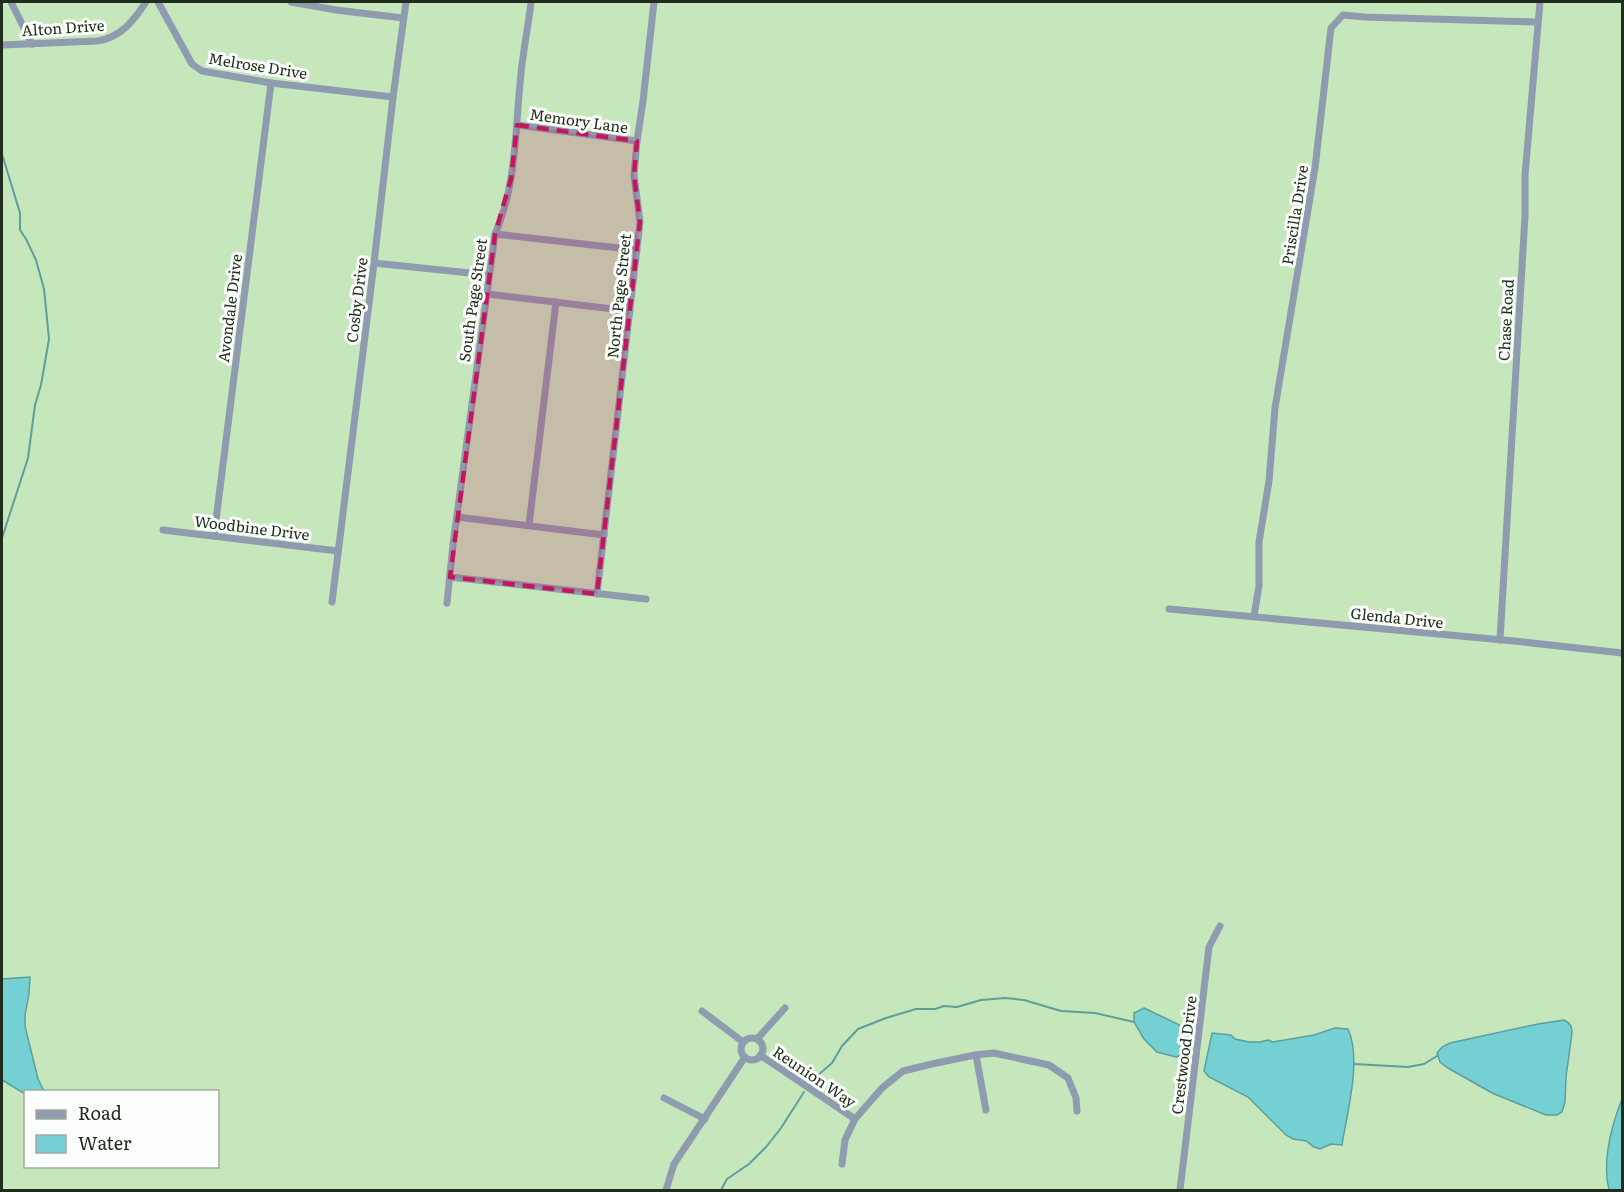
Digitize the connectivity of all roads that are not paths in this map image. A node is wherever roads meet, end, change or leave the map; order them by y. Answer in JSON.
{"nodes":[{"id":1,"x":11,"y":2,"type":"edge"},
{"id":2,"x":146,"y":2,"type":"edge"},
{"id":3,"x":158,"y":2,"type":"edge"},
{"id":4,"x":291,"y":2,"type":"edge"},
{"id":5,"x":406,"y":2,"type":"edge"},
{"id":6,"x":531,"y":2,"type":"edge"},
{"id":7,"x":654,"y":2,"type":"edge"},
{"id":8,"x":1540,"y":2,"type":"edge"},
{"id":9,"x":403,"y":18,"type":"junction"},
{"id":10,"x":1537,"y":22,"type":"junction"},
{"id":11,"x":32,"y":44,"type":"junction"},
{"id":12,"x":2,"y":45,"type":"edge"},
{"id":13,"x":270,"y":83,"type":"junction"},
{"id":14,"x":393,"y":97,"type":"junction"},
{"id":15,"x":518,"y":125,"type":"junction"},
{"id":16,"x":637,"y":141,"type":"junction"},
{"id":17,"x":495,"y":234,"type":"junction"},
{"id":18,"x":637,"y":250,"type":"junction"},
{"id":19,"x":374,"y":262,"type":"junction"},
{"id":20,"x":489,"y":275,"type":"junction"},
{"id":21,"x":486,"y":294,"type":"junction"},
{"id":22,"x":556,"y":302,"type":"junction"},
{"id":23,"x":630,"y":311,"type":"junction"},
{"id":24,"x":456,"y":517,"type":"junction"},
{"id":25,"x":529,"y":525,"type":"junction"},
{"id":26,"x":163,"y":530,"type":"dead end"},
{"id":27,"x":604,"y":535,"type":"junction"},
{"id":28,"x":214,"y":536,"type":"junction"},
{"id":29,"x":338,"y":551,"type":"junction"},
{"id":30,"x":450,"y":577,"type":"junction"},
{"id":31,"x":597,"y":594,"type":"junction"},
{"id":32,"x":646,"y":599,"type":"dead end"},
{"id":33,"x":332,"y":602,"type":"dead end"},
{"id":34,"x":447,"y":603,"type":"dead end"},
{"id":35,"x":1169,"y":609,"type":"dead end"},
{"id":36,"x":1254,"y":616,"type":"junction"},
{"id":37,"x":1500,"y":640,"type":"junction"},
{"id":38,"x":1623,"y":653,"type":"edge"},
{"id":39,"x":1220,"y":926,"type":"dead end"},
{"id":40,"x":784,"y":1008,"type":"dead end"},
{"id":41,"x":702,"y":1011,"type":"dead end"},
{"id":42,"x":757,"y":1039,"type":"junction"},
{"id":43,"x":743,"y":1042,"type":"junction"},
{"id":44,"x":760,"y":1055,"type":"junction"},
{"id":45,"x":976,"y":1055,"type":"junction"},
{"id":46,"x":745,"y":1057,"type":"junction"},
{"id":47,"x":664,"y":1098,"type":"dead end"},
{"id":48,"x":986,"y":1110,"type":"dead end"},
{"id":49,"x":1077,"y":1111,"type":"dead end"},
{"id":50,"x":705,"y":1119,"type":"junction"},
{"id":51,"x":855,"y":1119,"type":"junction"},
{"id":52,"x":842,"y":1164,"type":"dead end"},
{"id":53,"x":666,"y":1191,"type":"edge"},
{"id":54,"x":1180,"y":1191,"type":"edge"}],
"edges":[{"from":1,"to":11,"type":"street"},
{"from":2,"to":11,"type":"street","name":"Alton Drive"},
{"from":3,"to":13,"type":"street","name":"Melrose Drive"},
{"from":4,"to":9,"type":"street"},
{"from":5,"to":9,"type":"street","name":"Cosby Drive"},
{"from":6,"to":15,"type":"street","name":"South Page Street"},
{"from":7,"to":16,"type":"street","name":"North Page Street"},
{"from":8,"to":10,"type":"street","name":"Chase Road"},
{"from":9,"to":14,"type":"street","name":"Cosby Drive"},
{"from":10,"to":36,"type":"street","name":"Priscilla Drive"},
{"from":10,"to":37,"type":"street","name":"Chase Road"},
{"from":11,"to":12,"type":"street","name":"Alton Drive"},
{"from":13,"to":14,"type":"street","name":"Melrose Drive"},
{"from":13,"to":28,"type":"street","name":"Avondale Drive"},
{"from":14,"to":19,"type":"street","name":"Cosby Drive"},
{"from":15,"to":16,"type":"street","name":"Memory Lane"},
{"from":15,"to":17,"type":"street","name":"South Page Street"},
{"from":16,"to":18,"type":"street","name":"North Page Street"},
{"from":17,"to":18,"type":"street"},
{"from":17,"to":20,"type":"street","name":"South Page Street"},
{"from":18,"to":23,"type":"street","name":"North Page Street"},
{"from":19,"to":20,"type":"street"},
{"from":19,"to":29,"type":"street","name":"Cosby Drive"},
{"from":20,"to":21,"type":"street","name":"South Page Street"},
{"from":21,"to":22,"type":"street"},
{"from":21,"to":24,"type":"street","name":"South Page Street"},
{"from":22,"to":23,"type":"street"},
{"from":22,"to":25,"type":"street"},
{"from":23,"to":27,"type":"street","name":"North Page Street"},
{"from":24,"to":25,"type":"street"},
{"from":24,"to":30,"type":"street","name":"South Page Street"},
{"from":25,"to":27,"type":"street"},
{"from":26,"to":28,"type":"street","name":"Woodbine Drive"},
{"from":27,"to":31,"type":"street","name":"North Page Street"},
{"from":28,"to":29,"type":"street","name":"Woodbine Drive"},
{"from":29,"to":33,"type":"street","name":"Cosby Drive"},
{"from":30,"to":31,"type":"street"},
{"from":30,"to":34,"type":"street","name":"South Page Street"},
{"from":31,"to":32,"type":"street"},
{"from":35,"to":36,"type":"street","name":"Glenda Drive"},
{"from":36,"to":37,"type":"street","name":"Glenda Drive"},
{"from":37,"to":38,"type":"street","name":"Glenda Drive"},
{"from":39,"to":54,"type":"street","name":"Crestwood Drive"},
{"from":40,"to":42,"type":"street"},
{"from":41,"to":43,"type":"street"},
{"from":42,"to":43,"type":"street"},
{"from":42,"to":44,"type":"street"},
{"from":43,"to":46,"type":"street"},
{"from":44,"to":46,"type":"street"},
{"from":44,"to":51,"type":"street","name":"Reunion Way"},
{"from":45,"to":48,"type":"street"},
{"from":45,"to":49,"type":"street"},
{"from":45,"to":51,"type":"street"},
{"from":46,"to":50,"type":"street"},
{"from":47,"to":50,"type":"street"},
{"from":50,"to":53,"type":"street"},
{"from":51,"to":52,"type":"street"}]}
